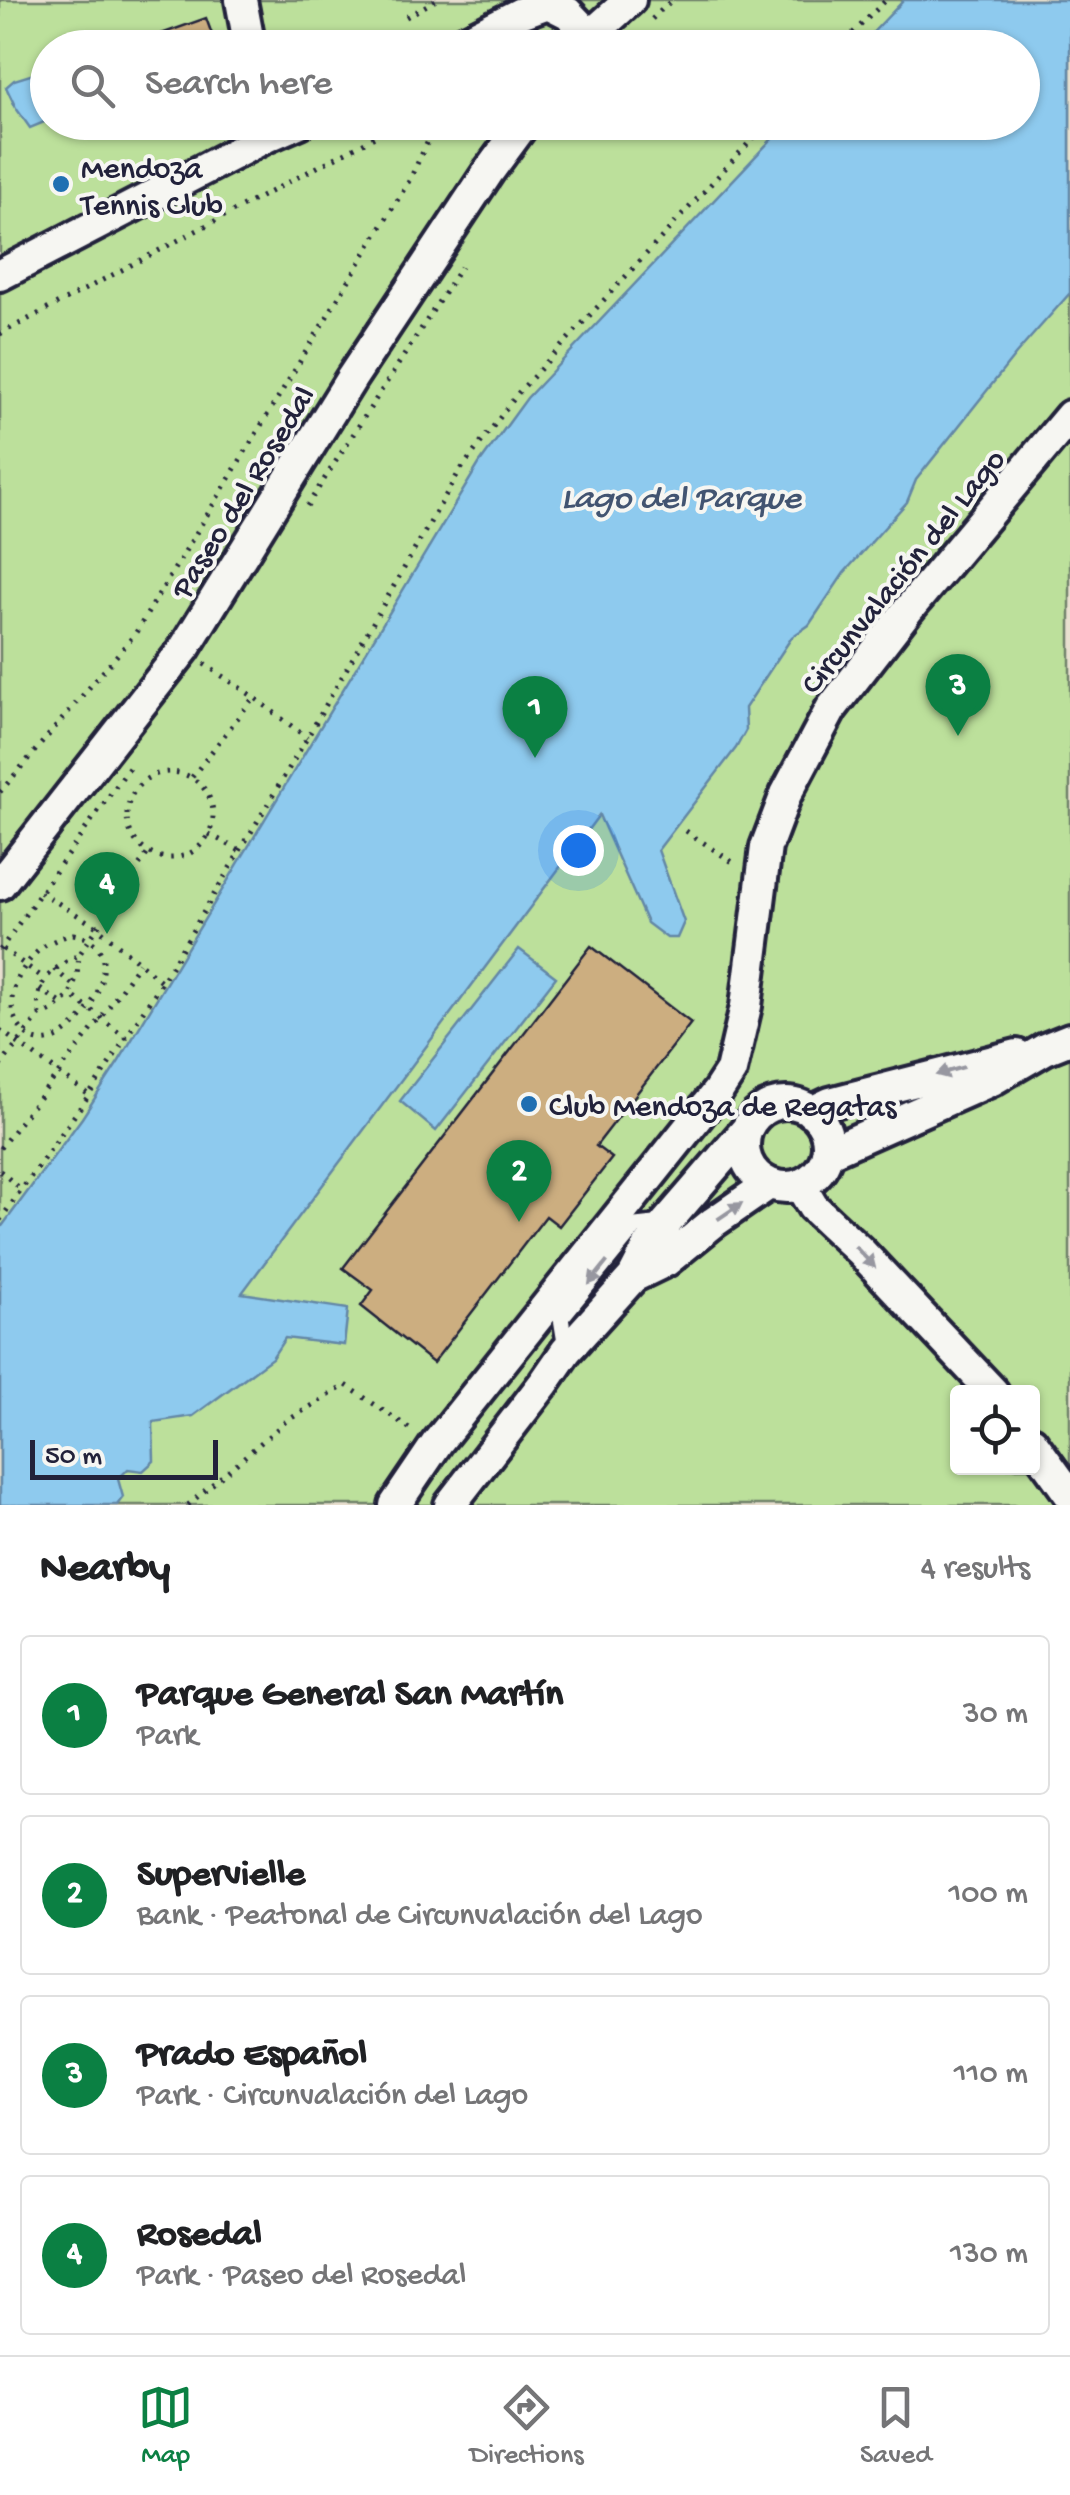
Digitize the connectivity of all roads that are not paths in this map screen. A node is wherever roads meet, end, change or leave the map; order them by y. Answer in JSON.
{"nodes":[{"id":1,"x":241,"y":0,"type":"edge"},
{"id":2,"x":630,"y":0,"type":"edge"},
{"id":3,"x":247,"y":30,"type":"edge"},
{"id":4,"x":487,"y":30,"type":"edge"},
{"id":5,"x":579,"y":30,"type":"edge"},
{"id":6,"x":599,"y":30,"type":"edge"},
{"id":7,"x":247,"y":140,"type":"edge"},
{"id":8,"x":525,"y":140,"type":"edge"},
{"id":9,"x":0,"y":275,"type":"edge"},
{"id":10,"x":1070,"y":416,"type":"edge"},
{"id":11,"x":0,"y":884,"type":"edge"},
{"id":12,"x":1057,"y":1044,"type":"edge"},
{"id":13,"x":812,"y":1112,"type":"junction"},
{"id":14,"x":747,"y":1129,"type":"junction"},
{"id":15,"x":827,"y":1153,"type":"junction"},
{"id":16,"x":784,"y":1185,"type":"junction"},
{"id":17,"x":666,"y":1223,"type":"junction"},
{"id":18,"x":633,"y":1276,"type":"junction"},
{"id":19,"x":566,"y":1351,"type":"junction"},
{"id":20,"x":986,"y":1385,"type":"edge"},
{"id":21,"x":1040,"y":1453,"type":"edge"},
{"id":22,"x":1070,"y":1495,"type":"edge"},
{"id":23,"x":394,"y":1505,"type":"edge"},
{"id":24,"x":450,"y":1505,"type":"edge"}],
"edges":[{"from":1,"to":3,"type":"street"},
{"from":2,"to":6,"type":"street"},
{"from":4,"to":5,"type":"street"},
{"from":7,"to":9,"type":"street"},
{"from":8,"to":11,"type":"street","name":"Paseo del Rosedal"},
{"from":10,"to":23,"type":"street","name":"Circunvalación del Lago"},
{"from":12,"to":13,"type":"street","one_way":true},
{"from":12,"to":15,"type":"street"},
{"from":13,"to":14,"type":"street"},
{"from":13,"to":15,"type":"street"},
{"from":14,"to":16,"type":"street"},
{"from":14,"to":17,"type":"street"},
{"from":15,"to":16,"type":"street"},
{"from":18,"to":16,"type":"street","one_way":true},
{"from":16,"to":20,"type":"street","one_way":true},
{"from":17,"to":18,"type":"street"},
{"from":17,"to":19,"type":"lane","one_way":true},
{"from":18,"to":19,"type":"street"},
{"from":19,"to":24,"type":"street"},
{"from":21,"to":22,"type":"street"}]}
